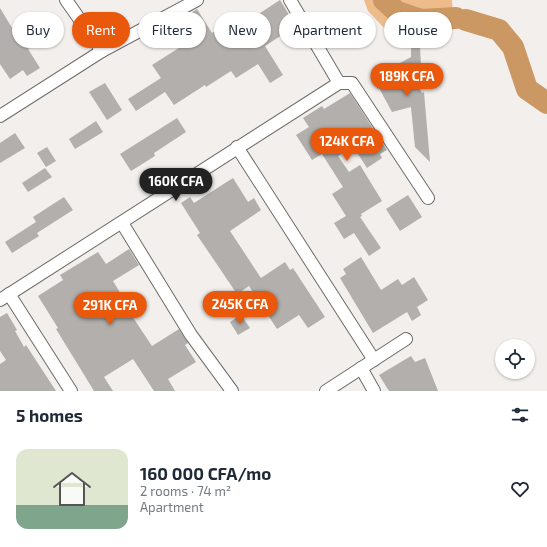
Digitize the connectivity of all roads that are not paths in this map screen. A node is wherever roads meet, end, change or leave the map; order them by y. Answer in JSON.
{"nodes":[{"id":1,"x":66,"y":0,"type":"edge"},
{"id":2,"x":197,"y":0,"type":"edge"},
{"id":3,"x":290,"y":0,"type":"edge"},
{"id":4,"x":102,"y":51,"type":"junction"},
{"id":5,"x":339,"y":83,"type":"junction"},
{"id":6,"x":0,"y":116,"type":"edge"},
{"id":7,"x":237,"y":147,"type":"junction"},
{"id":8,"x":428,"y":198,"type":"dead end"},
{"id":9,"x":122,"y":223,"type":"junction"},
{"id":10,"x":4,"y":297,"type":"edge"},
{"id":11,"x":406,"y":339,"type":"dead end"},
{"id":12,"x":374,"y":360,"type":"junction"},
{"id":13,"x":361,"y":368,"type":"junction"},
{"id":14,"x":71,"y":391,"type":"edge"},
{"id":15,"x":232,"y":391,"type":"edge"},
{"id":16,"x":326,"y":391,"type":"edge"},
{"id":17,"x":374,"y":391,"type":"edge"}],
"edges":[{"from":1,"to":4,"type":"street"},
{"from":2,"to":4,"type":"street"},
{"from":3,"to":5,"type":"street"},
{"from":4,"to":6,"type":"street"},
{"from":5,"to":7,"type":"street"},
{"from":5,"to":8,"type":"street"},
{"from":7,"to":9,"type":"street"},
{"from":7,"to":12,"type":"street"},
{"from":9,"to":10,"type":"street"},
{"from":9,"to":15,"type":"street"},
{"from":10,"to":14,"type":"street"},
{"from":11,"to":12,"type":"street"},
{"from":12,"to":13,"type":"street"},
{"from":13,"to":16,"type":"street"},
{"from":13,"to":17,"type":"street"}]}
